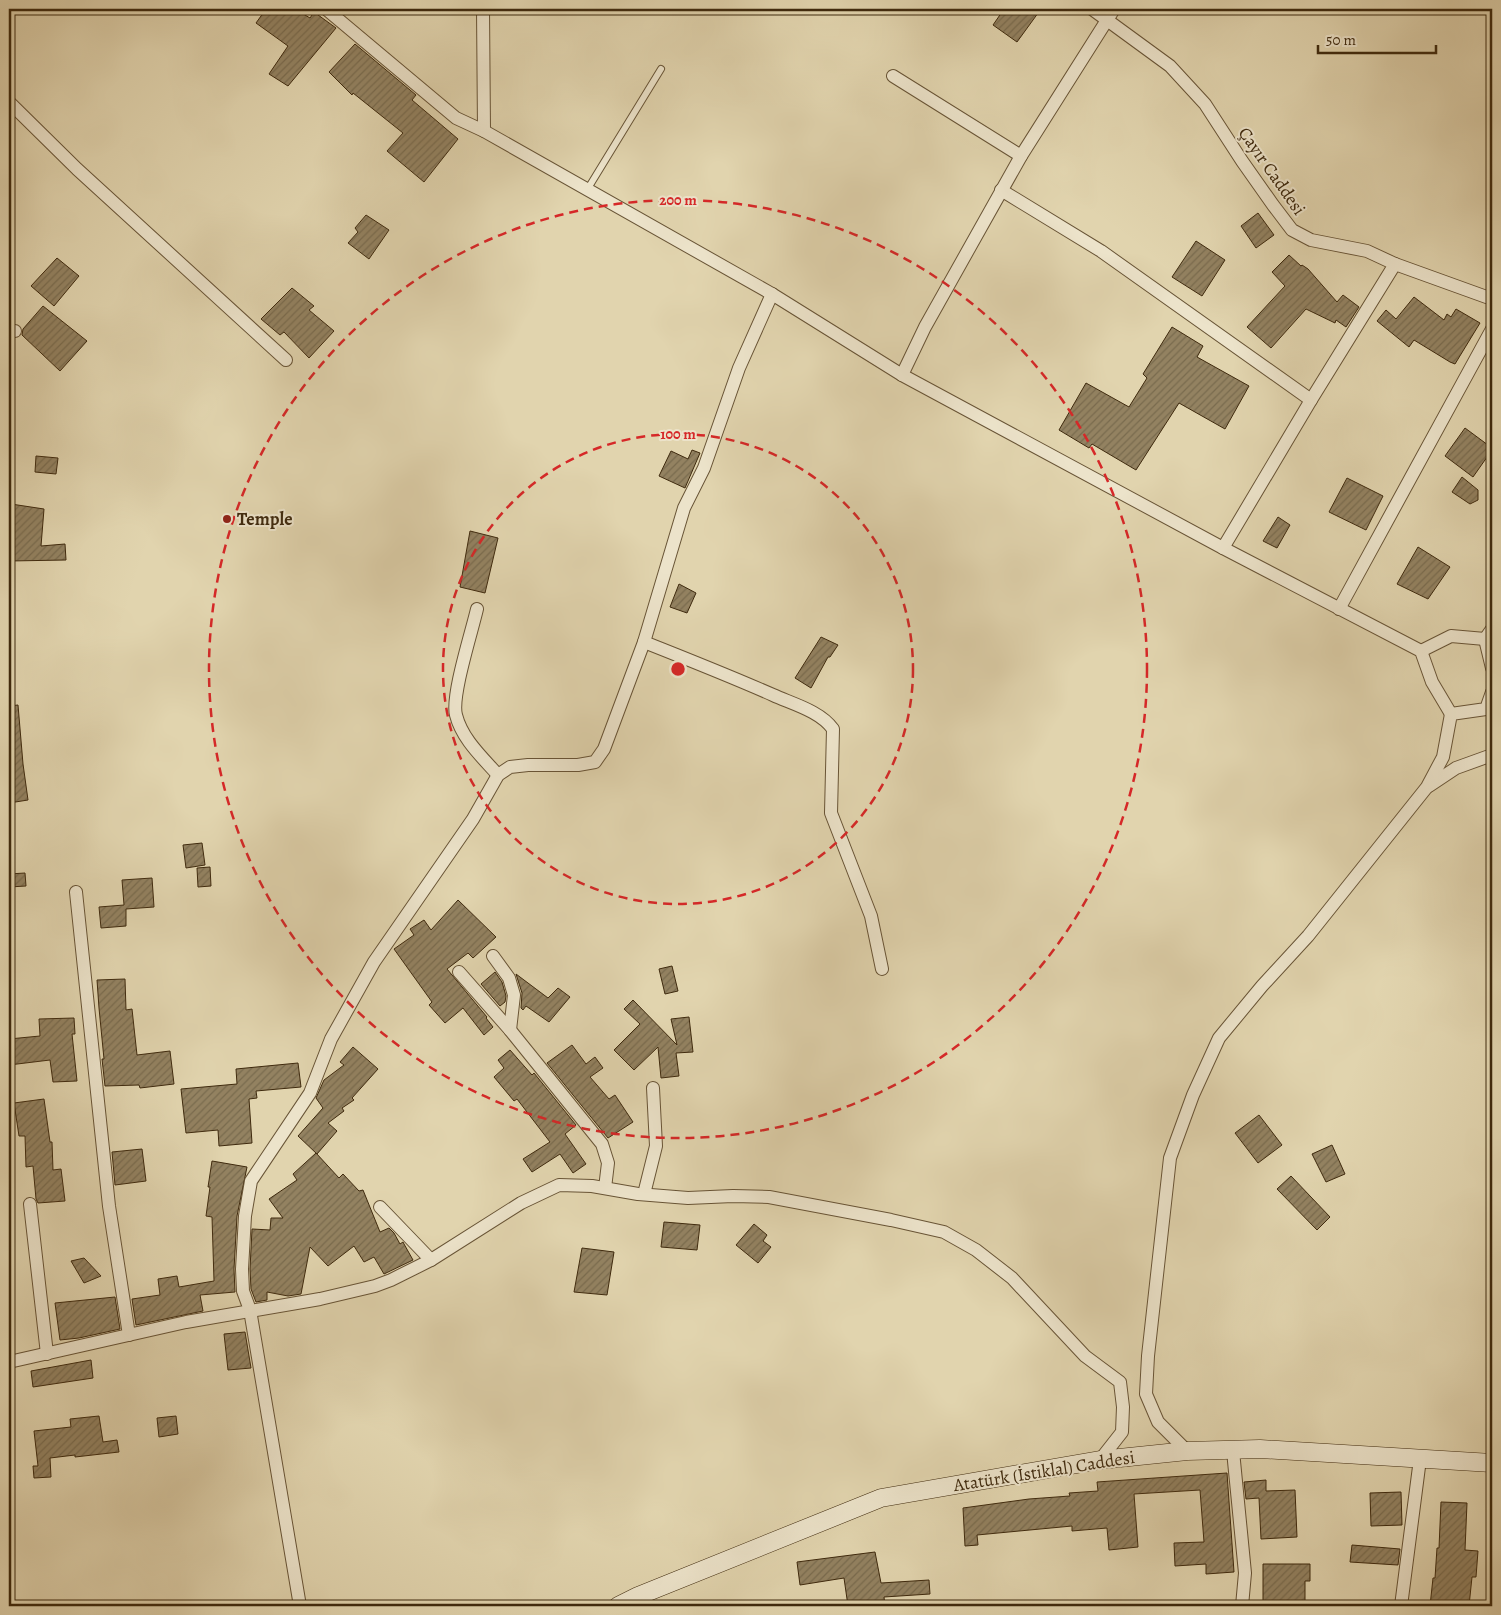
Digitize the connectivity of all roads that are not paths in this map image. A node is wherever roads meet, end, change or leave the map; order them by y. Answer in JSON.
{"nodes":[{"id":1,"x":326,"y":9,"type":"edge"},
{"id":2,"x":483,"y":9,"type":"edge"},
{"id":3,"x":1092,"y":9,"type":"edge"},
{"id":4,"x":1114,"y":9,"type":"edge"},
{"id":5,"x":1108,"y":20,"type":"junction"},
{"id":6,"x":661,"y":69,"type":"dead end"},
{"id":7,"x":893,"y":76,"type":"dead end"},
{"id":8,"x":9,"y":102,"type":"edge"},
{"id":9,"x":484,"y":131,"type":"junction"},
{"id":10,"x":1021,"y":156,"type":"junction"},
{"id":11,"x":587,"y":190,"type":"junction"},
{"id":12,"x":1001,"y":190,"type":"junction"},
{"id":13,"x":1395,"y":264,"type":"junction"},
{"id":14,"x":772,"y":294,"type":"junction"},
{"id":15,"x":1492,"y":299,"type":"edge"},
{"id":16,"x":1492,"y":329,"type":"edge"},
{"id":17,"x":286,"y":360,"type":"dead end"},
{"id":18,"x":902,"y":374,"type":"junction"},
{"id":19,"x":1311,"y":400,"type":"junction"},
{"id":20,"x":1223,"y":548,"type":"junction"},
{"id":21,"x":477,"y":609,"type":"dead end"},
{"id":22,"x":1340,"y":609,"type":"junction"},
{"id":23,"x":1489,"y":634,"type":"edge"},
{"id":24,"x":644,"y":642,"type":"junction"},
{"id":25,"x":1421,"y":651,"type":"junction"},
{"id":26,"x":1492,"y":668,"type":"edge"},
{"id":27,"x":1492,"y":692,"type":"edge"},
{"id":28,"x":1489,"y":712,"type":"edge"},
{"id":29,"x":1451,"y":714,"type":"junction"},
{"id":30,"x":1492,"y":755,"type":"edge"},
{"id":31,"x":498,"y":775,"type":"junction"},
{"id":32,"x":1427,"y":787,"type":"junction"},
{"id":33,"x":76,"y":892,"type":"dead end"},
{"id":34,"x":493,"y":956,"type":"dead end"},
{"id":35,"x":882,"y":969,"type":"dead end"},
{"id":36,"x":459,"y":972,"type":"dead end"},
{"id":37,"x":510,"y":1030,"type":"junction"},
{"id":38,"x":653,"y":1088,"type":"dead end"},
{"id":39,"x":605,"y":1188,"type":"junction"},
{"id":40,"x":644,"y":1194,"type":"junction"},
{"id":41,"x":30,"y":1204,"type":"dead end"},
{"id":42,"x":380,"y":1207,"type":"dead end"},
{"id":43,"x":431,"y":1260,"type":"junction"},
{"id":44,"x":250,"y":1310,"type":"junction"},
{"id":45,"x":129,"y":1335,"type":"junction"},
{"id":46,"x":47,"y":1354,"type":"junction"},
{"id":47,"x":9,"y":1362,"type":"edge"},
{"id":48,"x":1187,"y":1450,"type":"junction"},
{"id":49,"x":1233,"y":1451,"type":"junction"},
{"id":50,"x":1420,"y":1459,"type":"junction"},
{"id":51,"x":1100,"y":1460,"type":"junction"},
{"id":52,"x":1492,"y":1464,"type":"edge"},
{"id":53,"x":300,"y":1606,"type":"edge"},
{"id":54,"x":618,"y":1606,"type":"edge"},
{"id":55,"x":1242,"y":1606,"type":"edge"},
{"id":56,"x":1402,"y":1606,"type":"edge"}],
"edges":[{"from":1,"to":9,"type":"street"},
{"from":2,"to":9,"type":"street"},
{"from":3,"to":5,"type":"street","name":"Çayır Caddesi"},
{"from":4,"to":5,"type":"street"},
{"from":5,"to":10,"type":"street"},
{"from":5,"to":13,"type":"street","name":"Çayır Caddesi"},
{"from":6,"to":11,"type":"lane"},
{"from":7,"to":10,"type":"street"},
{"from":8,"to":17,"type":"street"},
{"from":9,"to":11,"type":"street"},
{"from":10,"to":12,"type":"street"},
{"from":11,"to":14,"type":"street"},
{"from":12,"to":18,"type":"street"},
{"from":12,"to":19,"type":"street"},
{"from":13,"to":15,"type":"street","name":"Çayır Caddesi"},
{"from":13,"to":19,"type":"street"},
{"from":14,"to":18,"type":"street"},
{"from":14,"to":24,"type":"street"},
{"from":16,"to":22,"type":"street"},
{"from":18,"to":20,"type":"street"},
{"from":19,"to":20,"type":"street"},
{"from":20,"to":22,"type":"street"},
{"from":21,"to":31,"type":"street"},
{"from":22,"to":25,"type":"street"},
{"from":23,"to":25,"type":"street"},
{"from":23,"to":26,"type":"street"},
{"from":24,"to":31,"type":"street"},
{"from":24,"to":35,"type":"street"},
{"from":25,"to":29,"type":"street"},
{"from":27,"to":28,"type":"street"},
{"from":28,"to":29,"type":"street"},
{"from":29,"to":32,"type":"street"},
{"from":30,"to":32,"type":"street"},
{"from":31,"to":44,"type":"street"},
{"from":32,"to":48,"type":"street"},
{"from":33,"to":45,"type":"street"},
{"from":34,"to":37,"type":"street"},
{"from":36,"to":37,"type":"street"},
{"from":37,"to":39,"type":"street"},
{"from":38,"to":40,"type":"street"},
{"from":39,"to":40,"type":"street"},
{"from":39,"to":43,"type":"street"},
{"from":40,"to":51,"type":"street"},
{"from":41,"to":46,"type":"street"},
{"from":42,"to":43,"type":"street"},
{"from":43,"to":44,"type":"street"},
{"from":44,"to":45,"type":"street"},
{"from":44,"to":53,"type":"street"},
{"from":45,"to":46,"type":"street"},
{"from":46,"to":47,"type":"street"},
{"from":48,"to":49,"type":"street","name":"Atatürk (İstiklal) Caddesi"},
{"from":48,"to":51,"type":"street","name":"Atatürk (İstiklal) Caddesi"},
{"from":49,"to":50,"type":"street","name":"Atatürk (İstiklal) Caddesi"},
{"from":49,"to":55,"type":"street"},
{"from":50,"to":52,"type":"street","name":"Atatürk (İstiklal) Caddesi"},
{"from":50,"to":56,"type":"street"},
{"from":51,"to":54,"type":"street","name":"Atatürk (İstiklal) Caddesi"}]}
